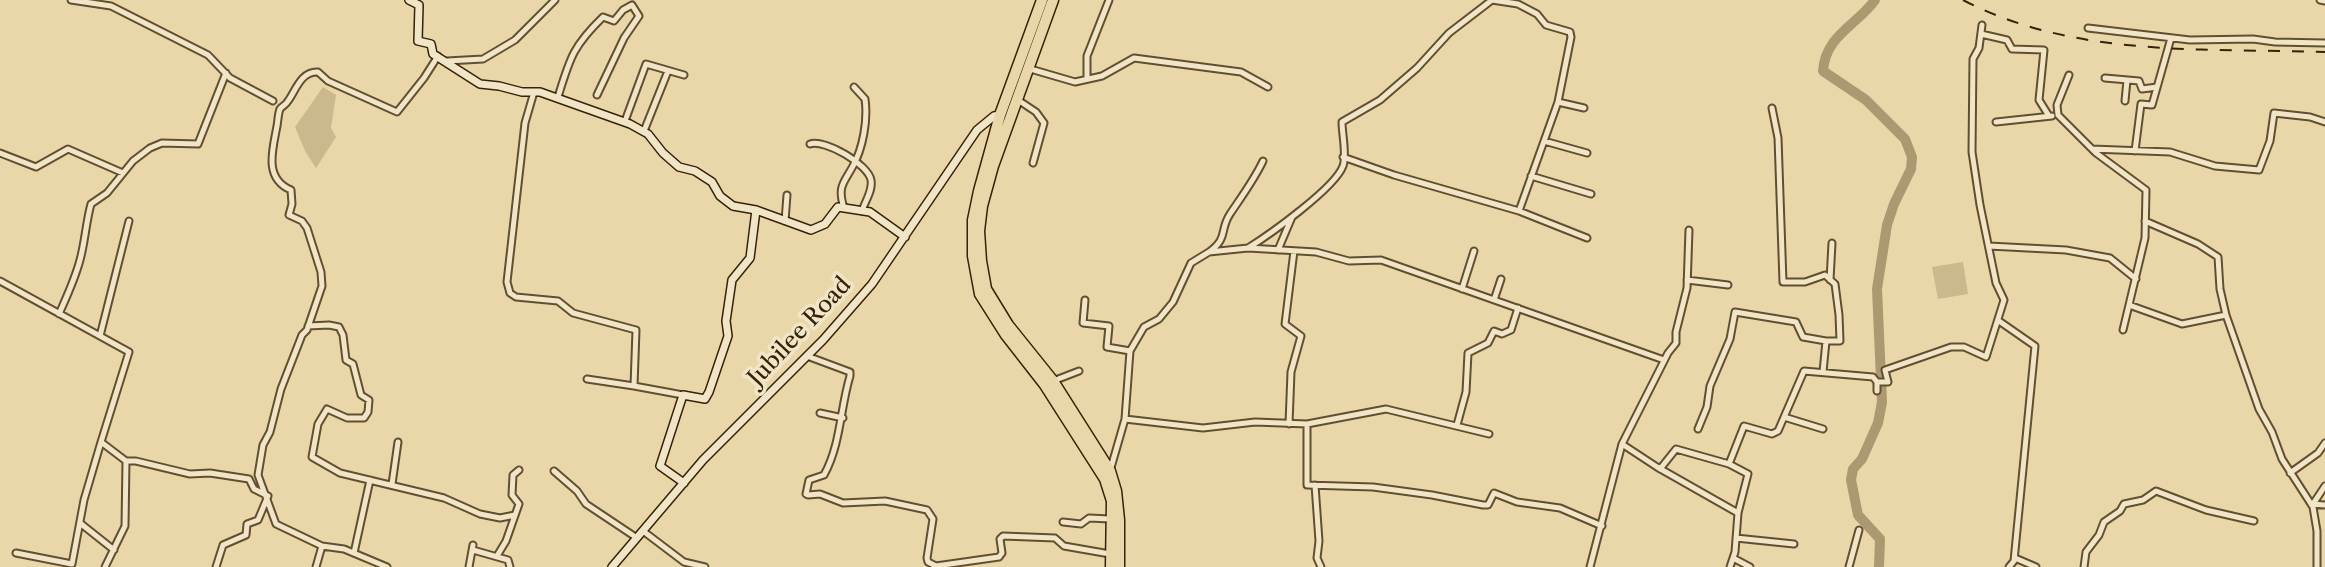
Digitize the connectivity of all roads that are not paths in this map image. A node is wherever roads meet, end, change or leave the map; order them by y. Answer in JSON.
{"nodes":[{"id":1,"x":71,"y":0,"type":"edge"},
{"id":2,"x":409,"y":0,"type":"edge"},
{"id":3,"x":555,"y":0,"type":"edge"},
{"id":4,"x":1042,"y":0,"type":"edge"},
{"id":5,"x":1053,"y":0,"type":"edge"},
{"id":6,"x":1109,"y":0,"type":"edge"},
{"id":7,"x":1492,"y":0,"type":"edge"},
{"id":8,"x":1982,"y":26,"type":"dead end"},
{"id":9,"x":2088,"y":28,"type":"dead end"},
{"id":10,"x":1981,"y":34,"type":"junction"},
{"id":11,"x":2171,"y":38,"type":"junction"},
{"id":12,"x":2325,"y":43,"type":"edge"},
{"id":13,"x":438,"y":56,"type":"junction"},
{"id":14,"x":447,"y":61,"type":"junction"},
{"id":15,"x":1027,"y":68,"type":"junction"},
{"id":16,"x":668,"y":71,"type":"junction"},
{"id":17,"x":226,"y":73,"type":"junction"},
{"id":18,"x":684,"y":75,"type":"dead end"},
{"id":19,"x":2069,"y":75,"type":"dead end"},
{"id":20,"x":2105,"y":78,"type":"dead end"},
{"id":21,"x":1087,"y":79,"type":"junction"},
{"id":22,"x":2127,"y":80,"type":"junction"},
{"id":23,"x":854,"y":87,"type":"dead end"},
{"id":24,"x":2157,"y":87,"type":"junction"},
{"id":25,"x":1268,"y":88,"type":"dead end"},
{"id":26,"x":534,"y":92,"type":"junction"},
{"id":27,"x":597,"y":95,"type":"dead end"},
{"id":28,"x":558,"y":97,"type":"junction"},
{"id":29,"x":1017,"y":100,"type":"junction"},
{"id":30,"x":273,"y":101,"type":"dead end"},
{"id":31,"x":2125,"y":101,"type":"dead end"},
{"id":32,"x":1558,"y":102,"type":"junction"},
{"id":33,"x":1584,"y":108,"type":"dead end"},
{"id":34,"x":1772,"y":108,"type":"dead end"},
{"id":35,"x":1000,"y":114,"type":"junction"},
{"id":36,"x":2049,"y":116,"type":"junction"},
{"id":37,"x":2058,"y":116,"type":"junction"},
{"id":38,"x":1011,"y":119,"type":"junction"},
{"id":39,"x":625,"y":121,"type":"junction"},
{"id":40,"x":1996,"y":122,"type":"dead end"},
{"id":41,"x":2325,"y":122,"type":"edge"},
{"id":42,"x":644,"y":131,"type":"junction"},
{"id":43,"x":1544,"y":141,"type":"junction"},
{"id":44,"x":810,"y":144,"type":"dead end"},
{"id":45,"x":2092,"y":149,"type":"junction"},
{"id":46,"x":2135,"y":152,"type":"junction"},
{"id":47,"x":0,"y":153,"type":"edge"},
{"id":48,"x":1587,"y":153,"type":"dead end"},
{"id":49,"x":1343,"y":157,"type":"junction"},
{"id":50,"x":856,"y":159,"type":"junction"},
{"id":51,"x":1263,"y":160,"type":"dead end"},
{"id":52,"x":1033,"y":163,"type":"dead end"},
{"id":53,"x":123,"y":173,"type":"junction"},
{"id":54,"x":1531,"y":176,"type":"junction"},
{"id":55,"x":1591,"y":194,"type":"dead end"},
{"id":56,"x":787,"y":195,"type":"dead end"},
{"id":57,"x":845,"y":208,"type":"junction"},
{"id":58,"x":756,"y":210,"type":"junction"},
{"id":59,"x":862,"y":211,"type":"junction"},
{"id":60,"x":1519,"y":211,"type":"junction"},
{"id":61,"x":1292,"y":216,"type":"junction"},
{"id":62,"x":129,"y":221,"type":"dead end"},
{"id":63,"x":785,"y":221,"type":"junction"},
{"id":64,"x":2145,"y":222,"type":"junction"},
{"id":65,"x":1689,"y":230,"type":"dead end"},
{"id":66,"x":905,"y":237,"type":"junction"},
{"id":67,"x":1587,"y":238,"type":"dead end"},
{"id":68,"x":1832,"y":243,"type":"dead end"},
{"id":69,"x":1989,"y":246,"type":"junction"},
{"id":70,"x":1248,"y":248,"type":"junction"},
{"id":71,"x":1278,"y":250,"type":"junction"},
{"id":72,"x":1294,"y":251,"type":"junction"},
{"id":73,"x":1474,"y":251,"type":"dead end"},
{"id":74,"x":1209,"y":252,"type":"junction"},
{"id":75,"x":1501,"y":279,"type":"dead end"},
{"id":76,"x":2136,"y":279,"type":"junction"},
{"id":77,"x":1687,"y":280,"type":"junction"},
{"id":78,"x":1830,"y":280,"type":"junction"},
{"id":79,"x":0,"y":281,"type":"edge"},
{"id":80,"x":1728,"y":285,"type":"dead end"},
{"id":81,"x":1462,"y":289,"type":"junction"},
{"id":82,"x":1086,"y":300,"type":"dead end"},
{"id":83,"x":1494,"y":300,"type":"junction"},
{"id":84,"x":2129,"y":304,"type":"junction"},
{"id":85,"x":1518,"y":309,"type":"junction"},
{"id":86,"x":60,"y":314,"type":"junction"},
{"id":87,"x":2226,"y":315,"type":"junction"},
{"id":88,"x":1998,"y":321,"type":"junction"},
{"id":89,"x":309,"y":326,"type":"junction"},
{"id":90,"x":2123,"y":330,"type":"dead end"},
{"id":91,"x":100,"y":336,"type":"junction"},
{"id":92,"x":1826,"y":341,"type":"junction"},
{"id":93,"x":1130,"y":351,"type":"junction"},
{"id":94,"x":807,"y":356,"type":"junction"},
{"id":95,"x":1664,"y":360,"type":"junction"},
{"id":96,"x":1079,"y":371,"type":"dead end"},
{"id":97,"x":1823,"y":372,"type":"junction"},
{"id":98,"x":587,"y":379,"type":"dead end"},
{"id":99,"x":1053,"y":382,"type":"junction"},
{"id":100,"x":1877,"y":382,"type":"junction"},
{"id":101,"x":634,"y":386,"type":"junction"},
{"id":102,"x":1877,"y":391,"type":"dead end"},
{"id":103,"x":683,"y":395,"type":"junction"},
{"id":104,"x":820,"y":413,"type":"dead end"},
{"id":105,"x":1784,"y":417,"type":"junction"},
{"id":106,"x":843,"y":418,"type":"junction"},
{"id":107,"x":1125,"y":419,"type":"junction"},
{"id":108,"x":1289,"y":424,"type":"junction"},
{"id":109,"x":1307,"y":424,"type":"junction"},
{"id":110,"x":1457,"y":425,"type":"junction"},
{"id":111,"x":1698,"y":429,"type":"dead end"},
{"id":112,"x":1823,"y":429,"type":"dead end"},
{"id":113,"x":1489,"y":434,"type":"dead end"},
{"id":114,"x":101,"y":442,"type":"junction"},
{"id":115,"x":397,"y":442,"type":"dead end"},
{"id":116,"x":2325,"y":443,"type":"edge"},
{"id":117,"x":1622,"y":444,"type":"junction"},
{"id":118,"x":126,"y":461,"type":"junction"},
{"id":119,"x":1729,"y":464,"type":"junction"},
{"id":120,"x":1661,"y":469,"type":"junction"},
{"id":121,"x":519,"y":470,"type":"dead end"},
{"id":122,"x":554,"y":471,"type":"dead end"},
{"id":123,"x":1110,"y":471,"type":"junction"},
{"id":124,"x":2290,"y":472,"type":"junction"},
{"id":125,"x":370,"y":480,"type":"junction"},
{"id":126,"x":684,"y":482,"type":"junction"},
{"id":127,"x":392,"y":484,"type":"junction"},
{"id":128,"x":1315,"y":485,"type":"junction"},
{"id":129,"x":2325,"y":486,"type":"edge"},
{"id":130,"x":268,"y":496,"type":"junction"},
{"id":131,"x":1114,"y":502,"type":"junction"},
{"id":132,"x":2312,"y":504,"type":"junction"},
{"id":133,"x":2325,"y":505,"type":"edge"},
{"id":134,"x":1738,"y":513,"type":"junction"},
{"id":135,"x":515,"y":515,"type":"junction"},
{"id":136,"x":1110,"y":519,"type":"junction"},
{"id":137,"x":2254,"y":521,"type":"dead end"},
{"id":138,"x":1063,"y":522,"type":"dead end"},
{"id":139,"x":80,"y":523,"type":"junction"},
{"id":140,"x":1602,"y":526,"type":"junction"},
{"id":141,"x":1859,"y":530,"type":"dead end"},
{"id":142,"x":643,"y":531,"type":"junction"},
{"id":143,"x":637,"y":538,"type":"junction"},
{"id":144,"x":1736,"y":538,"type":"junction"},
{"id":145,"x":2317,"y":539,"type":"junction"},
{"id":146,"x":2325,"y":539,"type":"edge"},
{"id":147,"x":1794,"y":544,"type":"dead end"},
{"id":148,"x":322,"y":546,"type":"junction"},
{"id":149,"x":114,"y":550,"type":"junction"},
{"id":150,"x":16,"y":553,"type":"dead end"},
{"id":151,"x":354,"y":553,"type":"junction"},
{"id":152,"x":1110,"y":554,"type":"junction"},
{"id":153,"x":497,"y":556,"type":"junction"},
{"id":154,"x":1733,"y":558,"type":"junction"},
{"id":155,"x":2013,"y":563,"type":"edge"},
{"id":156,"x":105,"y":567,"type":"edge"},
{"id":157,"x":216,"y":567,"type":"edge"},
{"id":158,"x":316,"y":567,"type":"edge"},
{"id":159,"x":387,"y":567,"type":"edge"},
{"id":160,"x":469,"y":567,"type":"edge"},
{"id":161,"x":510,"y":567,"type":"edge"},
{"id":162,"x":612,"y":567,"type":"edge"},
{"id":163,"x":705,"y":567,"type":"edge"},
{"id":164,"x":1111,"y":567,"type":"edge"},
{"id":165,"x":1119,"y":567,"type":"edge"},
{"id":166,"x":1321,"y":567,"type":"edge"},
{"id":167,"x":1590,"y":567,"type":"edge"},
{"id":168,"x":1730,"y":567,"type":"edge"},
{"id":169,"x":1750,"y":567,"type":"edge"},
{"id":170,"x":1849,"y":567,"type":"edge"},
{"id":171,"x":2036,"y":567,"type":"edge"},
{"id":172,"x":2084,"y":567,"type":"edge"},
{"id":173,"x":2317,"y":567,"type":"edge"}],
"edges":[{"from":1,"to":17,"type":"street"},
{"from":2,"to":13,"type":"street"},
{"from":3,"to":14,"type":"street"},
{"from":4,"to":35,"type":"highway"},
{"from":5,"to":15,"type":"highway"},
{"from":6,"to":21,"type":"street"},
{"from":7,"to":32,"type":"street"},
{"from":7,"to":49,"type":"street"},
{"from":8,"to":10,"type":"street"},
{"from":9,"to":11,"type":"street"},
{"from":10,"to":36,"type":"street"},
{"from":10,"to":69,"type":"street"},
{"from":11,"to":12,"type":"street"},
{"from":11,"to":24,"type":"street"},
{"from":13,"to":14,"type":"street"},
{"from":13,"to":89,"type":"street"},
{"from":14,"to":26,"type":"street"},
{"from":15,"to":21,"type":"street"},
{"from":15,"to":29,"type":"highway"},
{"from":16,"to":18,"type":"street"},
{"from":16,"to":39,"type":"street"},
{"from":16,"to":42,"type":"street"},
{"from":17,"to":30,"type":"street"},
{"from":17,"to":53,"type":"street"},
{"from":19,"to":37,"type":"street"},
{"from":20,"to":22,"type":"street"},
{"from":21,"to":25,"type":"street"},
{"from":22,"to":24,"type":"street"},
{"from":22,"to":31,"type":"street"},
{"from":23,"to":50,"type":"street"},
{"from":24,"to":46,"type":"street"},
{"from":26,"to":28,"type":"street"},
{"from":26,"to":101,"type":"street"},
{"from":27,"to":28,"type":"street"},
{"from":28,"to":39,"type":"street"},
{"from":29,"to":38,"type":"highway"},
{"from":29,"to":52,"type":"street"},
{"from":32,"to":33,"type":"street"},
{"from":32,"to":43,"type":"street"},
{"from":34,"to":78,"type":"street"},
{"from":35,"to":38,"type":"highway"},
{"from":35,"to":66,"type":"street","name":"Jubilee Road"},
{"from":35,"to":131,"type":"highway"},
{"from":36,"to":37,"type":"street"},
{"from":36,"to":40,"type":"street"},
{"from":37,"to":45,"type":"street"},
{"from":38,"to":99,"type":"highway"},
{"from":39,"to":42,"type":"street"},
{"from":41,"to":46,"type":"street"},
{"from":42,"to":58,"type":"street"},
{"from":43,"to":48,"type":"street"},
{"from":43,"to":54,"type":"street"},
{"from":44,"to":50,"type":"street"},
{"from":45,"to":46,"type":"street"},
{"from":45,"to":64,"type":"street"},
{"from":47,"to":53,"type":"street"},
{"from":49,"to":60,"type":"street"},
{"from":49,"to":61,"type":"street"},
{"from":50,"to":57,"type":"street"},
{"from":50,"to":59,"type":"street"},
{"from":51,"to":74,"type":"street"},
{"from":53,"to":86,"type":"street"},
{"from":54,"to":55,"type":"street"},
{"from":54,"to":60,"type":"street"},
{"from":56,"to":63,"type":"street"},
{"from":57,"to":59,"type":"street"},
{"from":57,"to":63,"type":"street"},
{"from":58,"to":63,"type":"street"},
{"from":58,"to":103,"type":"street"},
{"from":59,"to":66,"type":"street"},
{"from":60,"to":67,"type":"street"},
{"from":61,"to":70,"type":"street"},
{"from":61,"to":71,"type":"street"},
{"from":62,"to":91,"type":"street"},
{"from":64,"to":76,"type":"street"},
{"from":64,"to":87,"type":"street"},
{"from":65,"to":77,"type":"street"},
{"from":66,"to":94,"type":"street","name":"Jubilee Road"},
{"from":68,"to":78,"type":"street"},
{"from":69,"to":76,"type":"street"},
{"from":69,"to":88,"type":"street"},
{"from":70,"to":71,"type":"street"},
{"from":70,"to":74,"type":"street"},
{"from":71,"to":72,"type":"street"},
{"from":72,"to":81,"type":"street"},
{"from":72,"to":108,"type":"street"},
{"from":73,"to":81,"type":"street"},
{"from":74,"to":93,"type":"street"},
{"from":75,"to":83,"type":"street"},
{"from":76,"to":84,"type":"street"},
{"from":77,"to":80,"type":"street"},
{"from":77,"to":95,"type":"street"},
{"from":78,"to":92,"type":"street"},
{"from":79,"to":86,"type":"street"},
{"from":81,"to":83,"type":"street"},
{"from":82,"to":93,"type":"street"},
{"from":83,"to":85,"type":"street"},
{"from":84,"to":87,"type":"street"},
{"from":84,"to":90,"type":"street"},
{"from":85,"to":95,"type":"street"},
{"from":85,"to":110,"type":"street"},
{"from":86,"to":91,"type":"street"},
{"from":87,"to":124,"type":"street"},
{"from":88,"to":100,"type":"street"},
{"from":88,"to":155,"type":"street"},
{"from":89,"to":125,"type":"street"},
{"from":89,"to":130,"type":"street"},
{"from":91,"to":114,"type":"street"},
{"from":92,"to":97,"type":"street"},
{"from":92,"to":111,"type":"street"},
{"from":93,"to":107,"type":"street"},
{"from":94,"to":106,"type":"street"},
{"from":94,"to":126,"type":"street","name":"Jubilee Road"},
{"from":95,"to":117,"type":"street"},
{"from":96,"to":99,"type":"street"},
{"from":97,"to":100,"type":"street"},
{"from":97,"to":105,"type":"street"},
{"from":98,"to":101,"type":"street"},
{"from":99,"to":123,"type":"highway"},
{"from":100,"to":102,"type":"street"},
{"from":101,"to":103,"type":"street"},
{"from":103,"to":126,"type":"street"},
{"from":104,"to":106,"type":"street"},
{"from":105,"to":112,"type":"street"},
{"from":105,"to":119,"type":"street"},
{"from":106,"to":152,"type":"street"},
{"from":107,"to":108,"type":"street"},
{"from":107,"to":123,"type":"street"},
{"from":108,"to":109,"type":"street"},
{"from":109,"to":110,"type":"street"},
{"from":109,"to":128,"type":"street"},
{"from":110,"to":113,"type":"street"},
{"from":114,"to":118,"type":"street"},
{"from":114,"to":139,"type":"street"},
{"from":115,"to":127,"type":"street"},
{"from":116,"to":124,"type":"street"},
{"from":117,"to":120,"type":"street"},
{"from":117,"to":140,"type":"street"},
{"from":118,"to":130,"type":"street"},
{"from":118,"to":149,"type":"street"},
{"from":119,"to":120,"type":"street"},
{"from":119,"to":134,"type":"street"},
{"from":120,"to":134,"type":"street"},
{"from":121,"to":135,"type":"street"},
{"from":122,"to":143,"type":"street"},
{"from":123,"to":131,"type":"highway"},
{"from":124,"to":132,"type":"street"},
{"from":125,"to":127,"type":"street"},
{"from":125,"to":151,"type":"street"},
{"from":126,"to":142,"type":"street","name":"Jubilee Road"},
{"from":127,"to":135,"type":"street"},
{"from":128,"to":140,"type":"street"},
{"from":128,"to":166,"type":"street"},
{"from":129,"to":132,"type":"street"},
{"from":130,"to":148,"type":"street"},
{"from":130,"to":157,"type":"street"},
{"from":131,"to":136,"type":"highway"},
{"from":131,"to":165,"type":"highway"},
{"from":132,"to":133,"type":"street"},
{"from":132,"to":145,"type":"street"},
{"from":134,"to":144,"type":"street"},
{"from":135,"to":153,"type":"street"},
{"from":136,"to":138,"type":"street"},
{"from":136,"to":152,"type":"highway"},
{"from":137,"to":172,"type":"street"},
{"from":139,"to":149,"type":"street"},
{"from":139,"to":150,"type":"street"},
{"from":140,"to":167,"type":"street"},
{"from":141,"to":170,"type":"street"},
{"from":142,"to":143,"type":"street","name":"Jubilee Road"},
{"from":142,"to":163,"type":"street"},
{"from":143,"to":162,"type":"street","name":"Jubilee Road"},
{"from":144,"to":147,"type":"street"},
{"from":144,"to":154,"type":"street"},
{"from":145,"to":146,"type":"street"},
{"from":145,"to":173,"type":"street"},
{"from":148,"to":151,"type":"street"},
{"from":148,"to":158,"type":"street"},
{"from":149,"to":156,"type":"street"},
{"from":151,"to":159,"type":"street"},
{"from":152,"to":164,"type":"highway"},
{"from":153,"to":160,"type":"street"},
{"from":153,"to":161,"type":"street"},
{"from":154,"to":168,"type":"street"},
{"from":154,"to":169,"type":"street"},
{"from":155,"to":171,"type":"street"}]}
